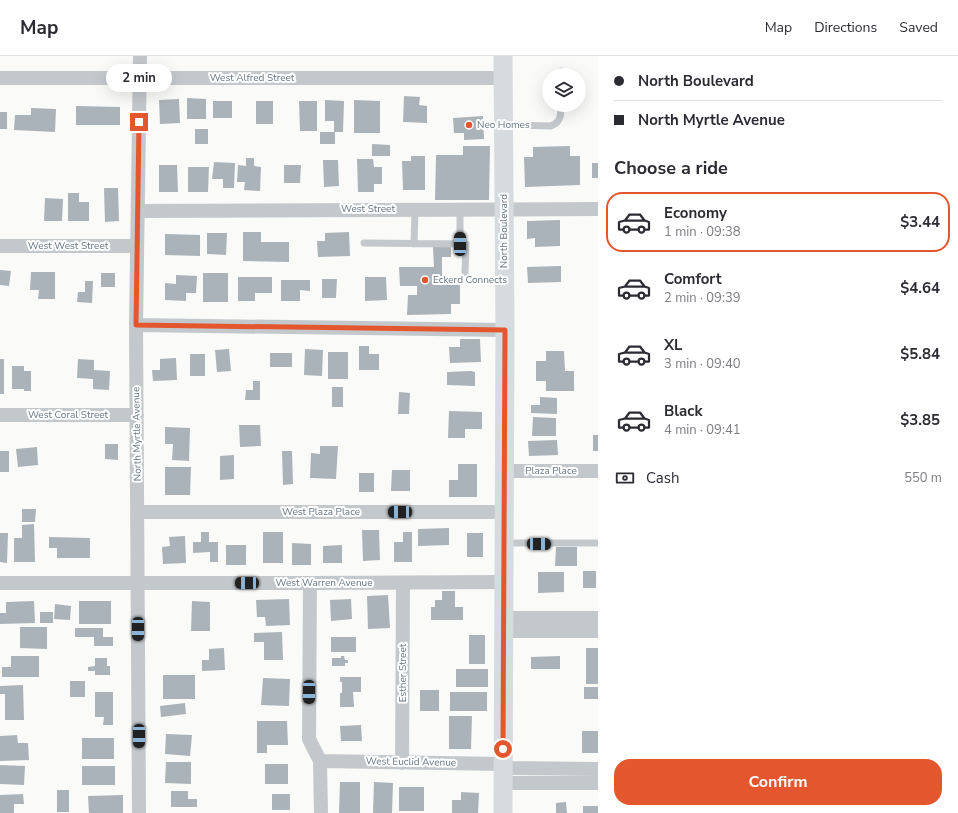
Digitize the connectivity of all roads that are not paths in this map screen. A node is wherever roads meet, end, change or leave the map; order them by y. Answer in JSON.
{"nodes":[{"id":1,"x":140,"y":56,"type":"edge"},
{"id":2,"x":503,"y":56,"type":"edge"},
{"id":3,"x":0,"y":78,"type":"edge"},
{"id":4,"x":140,"y":78,"type":"junction"},
{"id":5,"x":503,"y":78,"type":"junction"},
{"id":6,"x":561,"y":112,"type":"edge"},
{"id":7,"x":504,"y":125,"type":"junction"},
{"id":8,"x":415,"y":209,"type":"junction"},
{"id":9,"x":460,"y":209,"type":"junction"},
{"id":10,"x":504,"y":209,"type":"junction"},
{"id":11,"x":598,"y":209,"type":"edge"},
{"id":12,"x":138,"y":211,"type":"junction"},
{"id":13,"x":364,"y":243,"type":"dead end"},
{"id":14,"x":414,"y":244,"type":"junction"},
{"id":15,"x":460,"y":244,"type":"junction"},
{"id":16,"x":0,"y":246,"type":"edge"},
{"id":17,"x":137,"y":246,"type":"junction"},
{"id":18,"x":465,"y":273,"type":"dead end"},
{"id":19,"x":136,"y":325,"type":"junction"},
{"id":20,"x":505,"y":330,"type":"junction"},
{"id":21,"x":0,"y":415,"type":"edge"},
{"id":22,"x":136,"y":415,"type":"junction"},
{"id":23,"x":505,"y":471,"type":"junction"},
{"id":24,"x":598,"y":471,"type":"edge"},
{"id":25,"x":138,"y":512,"type":"junction"},
{"id":26,"x":504,"y":512,"type":"junction"},
{"id":27,"x":504,"y":543,"type":"junction"},
{"id":28,"x":598,"y":543,"type":"edge"},
{"id":29,"x":504,"y":582,"type":"junction"},
{"id":30,"x":0,"y":583,"type":"edge"},
{"id":31,"x":138,"y":583,"type":"junction"},
{"id":32,"x":403,"y":583,"type":"junction"},
{"id":33,"x":310,"y":584,"type":"junction"},
{"id":34,"x":598,"y":618,"type":"edge"},
{"id":35,"x":504,"y":625,"type":"junction"},
{"id":36,"x":598,"y":632,"type":"edge"},
{"id":37,"x":320,"y":761,"type":"junction"},
{"id":38,"x":402,"y":762,"type":"junction"},
{"id":39,"x":598,"y":769,"type":"edge"},
{"id":40,"x":503,"y":772,"type":"junction"},
{"id":41,"x":598,"y":783,"type":"edge"},
{"id":42,"x":139,"y":813,"type":"edge"},
{"id":43,"x":321,"y":813,"type":"edge"},
{"id":44,"x":503,"y":813,"type":"edge"}],
"edges":[{"from":1,"to":4,"type":"street","name":"North Myrtle Avenue"},
{"from":2,"to":5,"type":"street","name":"North Boulevard"},
{"from":3,"to":4,"type":"street","name":"West Alfred Street"},
{"from":4,"to":5,"type":"street","name":"West Alfred Street"},
{"from":4,"to":12,"type":"street","name":"North Myrtle Avenue"},
{"from":5,"to":7,"type":"street","name":"North Boulevard"},
{"from":6,"to":7,"type":"lane"},
{"from":7,"to":10,"type":"street","name":"North Boulevard"},
{"from":8,"to":9,"type":"street","name":"West Street"},
{"from":8,"to":12,"type":"street","name":"West Street"},
{"from":8,"to":14,"type":"lane"},
{"from":9,"to":10,"type":"street","name":"West Street"},
{"from":9,"to":15,"type":"lane"},
{"from":10,"to":11,"type":"street","name":"West Street"},
{"from":10,"to":20,"type":"street","name":"North Boulevard"},
{"from":12,"to":17,"type":"street","name":"North Myrtle Avenue"},
{"from":13,"to":14,"type":"lane"},
{"from":14,"to":15,"type":"lane"},
{"from":15,"to":18,"type":"lane"},
{"from":16,"to":17,"type":"street","name":"West West Street"},
{"from":17,"to":19,"type":"street","name":"North Myrtle Avenue"},
{"from":19,"to":20,"type":"street"},
{"from":19,"to":22,"type":"street","name":"North Myrtle Avenue"},
{"from":20,"to":23,"type":"street","name":"North Boulevard"},
{"from":21,"to":22,"type":"street","name":"West Coral Street"},
{"from":22,"to":25,"type":"street","name":"North Myrtle Avenue"},
{"from":23,"to":24,"type":"street","name":"Plaza Place"},
{"from":23,"to":26,"type":"street","name":"North Boulevard"},
{"from":25,"to":26,"type":"street","name":"West Plaza Place"},
{"from":25,"to":31,"type":"street","name":"North Myrtle Avenue"},
{"from":26,"to":27,"type":"street","name":"North Boulevard"},
{"from":27,"to":28,"type":"lane"},
{"from":27,"to":29,"type":"street","name":"North Boulevard"},
{"from":29,"to":32,"type":"street","name":"West Warren Avenue"},
{"from":29,"to":35,"type":"street","name":"North Boulevard"},
{"from":30,"to":31,"type":"street","name":"West Warren Avenue"},
{"from":31,"to":33,"type":"street","name":"West Warren Avenue"},
{"from":31,"to":42,"type":"street","name":"North Myrtle Avenue"},
{"from":32,"to":33,"type":"street","name":"West Warren Avenue"},
{"from":32,"to":38,"type":"street","name":"Esther Street"},
{"from":33,"to":37,"type":"street"},
{"from":34,"to":35,"type":"street"},
{"from":35,"to":36,"type":"street"},
{"from":35,"to":40,"type":"street","name":"North Boulevard"},
{"from":37,"to":38,"type":"street","name":"West Euclid Avenue"},
{"from":37,"to":43,"type":"street"},
{"from":38,"to":40,"type":"street","name":"West Euclid Avenue"},
{"from":39,"to":40,"type":"street","name":"West Euclid Avenue"},
{"from":40,"to":41,"type":"street","name":"West Euclid Avenue"},
{"from":40,"to":44,"type":"street","name":"North Boulevard"}]}
